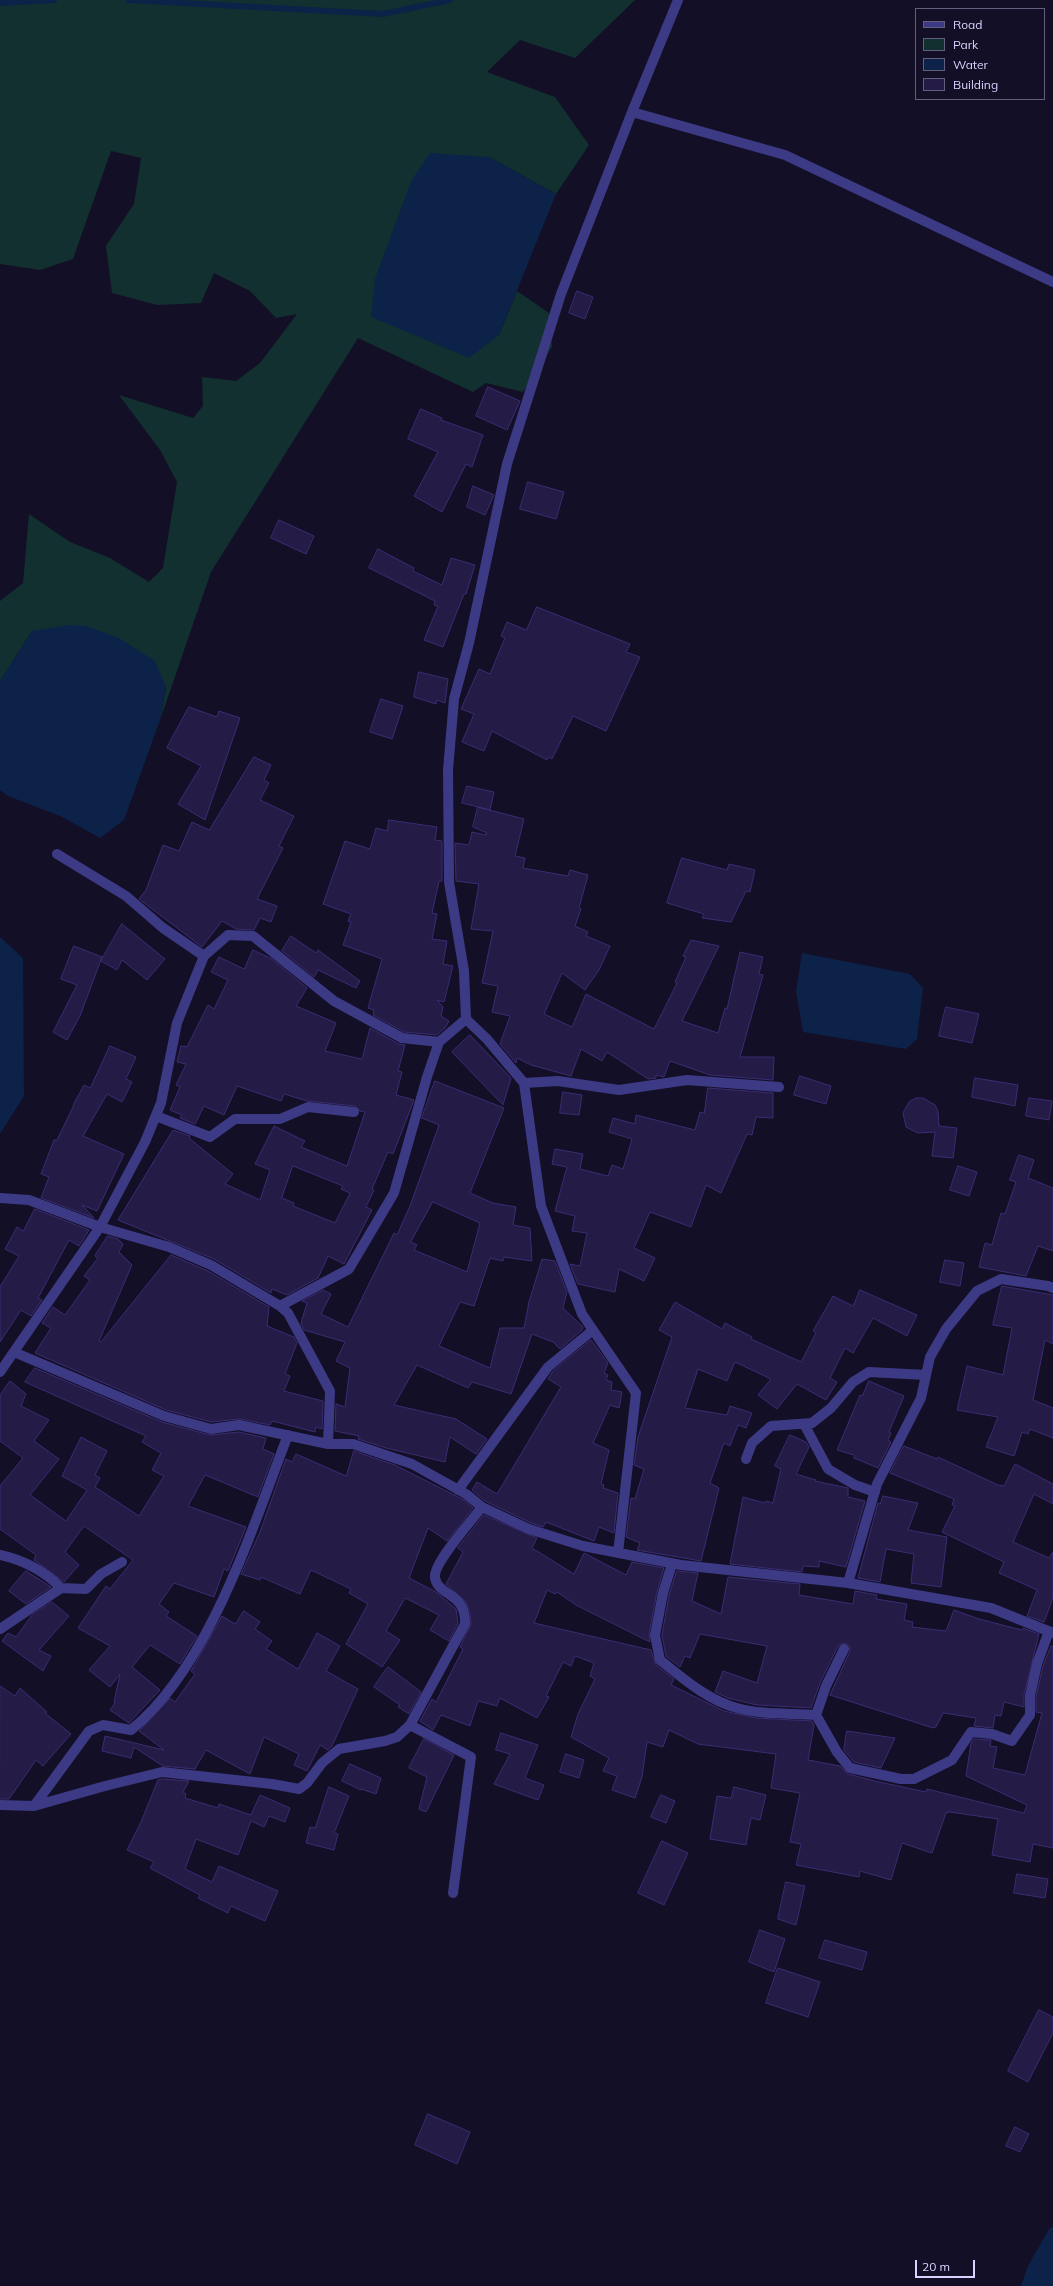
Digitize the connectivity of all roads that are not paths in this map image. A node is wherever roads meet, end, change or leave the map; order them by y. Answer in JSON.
{"nodes":[{"id":1,"x":678,"y":0,"type":"edge"},
{"id":2,"x":632,"y":112,"type":"junction"},
{"id":3,"x":1053,"y":282,"type":"edge"},
{"id":4,"x":57,"y":854,"type":"dead end"},
{"id":5,"x":204,"y":956,"type":"junction"},
{"id":6,"x":466,"y":1019,"type":"junction"},
{"id":7,"x":439,"y":1042,"type":"junction"},
{"id":8,"x":524,"y":1083,"type":"junction"},
{"id":9,"x":779,"y":1086,"type":"dead end"},
{"id":10,"x":354,"y":1112,"type":"dead end"},
{"id":11,"x":156,"y":1116,"type":"junction"},
{"id":12,"x":0,"y":1198,"type":"edge"},
{"id":13,"x":100,"y":1227,"type":"junction"},
{"id":14,"x":1053,"y":1288,"type":"edge"},
{"id":15,"x":280,"y":1306,"type":"junction"},
{"id":16,"x":593,"y":1330,"type":"junction"},
{"id":17,"x":14,"y":1352,"type":"junction"},
{"id":18,"x":0,"y":1372,"type":"edge"},
{"id":19,"x":926,"y":1375,"type":"junction"},
{"id":20,"x":804,"y":1424,"type":"junction"},
{"id":21,"x":288,"y":1435,"type":"junction"},
{"id":22,"x":328,"y":1444,"type":"junction"},
{"id":23,"x":746,"y":1459,"type":"dead end"},
{"id":24,"x":458,"y":1490,"type":"junction"},
{"id":25,"x":875,"y":1492,"type":"junction"},
{"id":26,"x":482,"y":1507,"type":"junction"},
{"id":27,"x":618,"y":1553,"type":"junction"},
{"id":28,"x":0,"y":1555,"type":"edge"},
{"id":29,"x":122,"y":1562,"type":"dead end"},
{"id":30,"x":672,"y":1564,"type":"junction"},
{"id":31,"x":848,"y":1583,"type":"junction"},
{"id":32,"x":61,"y":1588,"type":"junction"},
{"id":33,"x":0,"y":1629,"type":"edge"},
{"id":34,"x":1051,"y":1632,"type":"edge"},
{"id":35,"x":844,"y":1648,"type":"dead end"},
{"id":36,"x":816,"y":1715,"type":"junction"},
{"id":37,"x":410,"y":1725,"type":"junction"},
{"id":38,"x":0,"y":1805,"type":"edge"},
{"id":39,"x":34,"y":1806,"type":"junction"},
{"id":40,"x":453,"y":1893,"type":"dead end"}],
"edges":[{"from":1,"to":2,"type":"street"},
{"from":2,"to":3,"type":"street"},
{"from":2,"to":6,"type":"street"},
{"from":4,"to":5,"type":"street"},
{"from":5,"to":7,"type":"street"},
{"from":5,"to":11,"type":"street"},
{"from":6,"to":7,"type":"street"},
{"from":6,"to":8,"type":"street"},
{"from":7,"to":15,"type":"street"},
{"from":8,"to":9,"type":"street"},
{"from":8,"to":16,"type":"street"},
{"from":10,"to":11,"type":"street"},
{"from":11,"to":13,"type":"street"},
{"from":12,"to":13,"type":"street"},
{"from":13,"to":15,"type":"street"},
{"from":13,"to":17,"type":"street"},
{"from":14,"to":19,"type":"street"},
{"from":15,"to":22,"type":"street"},
{"from":16,"to":24,"type":"street"},
{"from":16,"to":27,"type":"street"},
{"from":17,"to":18,"type":"street"},
{"from":17,"to":21,"type":"street"},
{"from":19,"to":20,"type":"street"},
{"from":19,"to":25,"type":"street"},
{"from":20,"to":23,"type":"street"},
{"from":20,"to":25,"type":"street"},
{"from":21,"to":22,"type":"street"},
{"from":21,"to":39,"type":"street"},
{"from":22,"to":24,"type":"street"},
{"from":24,"to":26,"type":"street"},
{"from":25,"to":31,"type":"street"},
{"from":26,"to":27,"type":"street"},
{"from":26,"to":37,"type":"street"},
{"from":27,"to":30,"type":"street"},
{"from":28,"to":32,"type":"street"},
{"from":29,"to":32,"type":"street"},
{"from":30,"to":31,"type":"street"},
{"from":30,"to":36,"type":"street"},
{"from":31,"to":34,"type":"street"},
{"from":32,"to":33,"type":"street"},
{"from":34,"to":36,"type":"street"},
{"from":35,"to":36,"type":"street"},
{"from":37,"to":39,"type":"street"},
{"from":37,"to":40,"type":"street"},
{"from":38,"to":39,"type":"street"}]}
